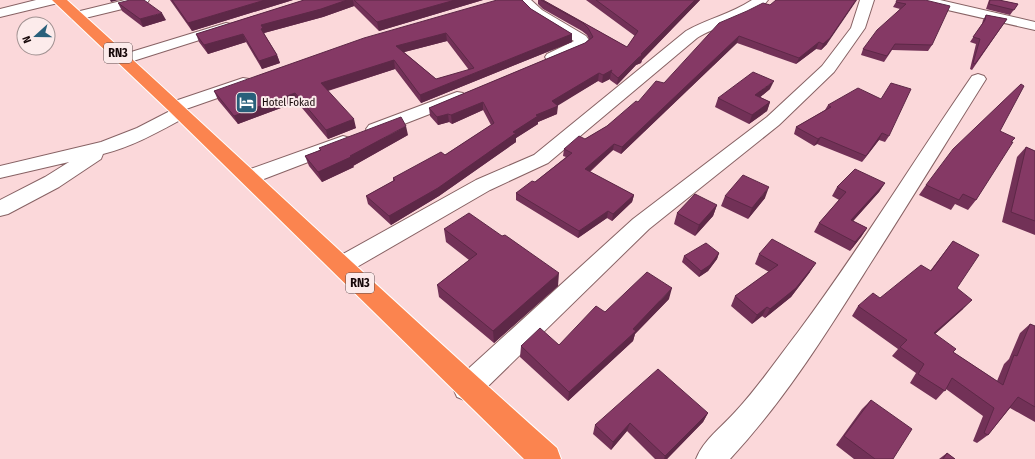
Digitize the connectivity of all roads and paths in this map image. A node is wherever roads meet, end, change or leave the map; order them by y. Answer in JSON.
{"nodes":[{"id":1,"x":53,"y":0,"type":"edge"},
{"id":2,"x":59,"y":0,"type":"edge"},
{"id":3,"x":142,"y":0,"type":"edge"},
{"id":4,"x":523,"y":0,"type":"edge"},
{"id":5,"x":761,"y":0,"type":"edge"},
{"id":6,"x":867,"y":0,"type":"edge"},
{"id":7,"x":922,"y":0,"type":"edge"},
{"id":8,"x":971,"y":6,"type":"edge"},
{"id":9,"x":0,"y":13,"type":"edge"},
{"id":10,"x":77,"y":16,"type":"junction"},
{"id":11,"x":237,"y":24,"type":"edge"},
{"id":12,"x":1035,"y":26,"type":"edge"},
{"id":13,"x":124,"y":59,"type":"junction"},
{"id":14,"x":537,"y":64,"type":"edge"},
{"id":15,"x":256,"y":78,"type":"edge"},
{"id":16,"x":978,"y":79,"type":"dead end"},
{"id":17,"x":473,"y":91,"type":"edge"},
{"id":18,"x":178,"y":110,"type":"junction"},
{"id":19,"x":107,"y":147,"type":"junction"},
{"id":20,"x":0,"y":172,"type":"edge"},
{"id":21,"x":249,"y":177,"type":"junction"},
{"id":22,"x":0,"y":209,"type":"edge"},
{"id":23,"x":342,"y":266,"type":"junction"},
{"id":24,"x":467,"y":388,"type":"junction"},
{"id":25,"x":546,"y":459,"type":"edge"},
{"id":26,"x":711,"y":459,"type":"edge"}],
"edges":[{"from":1,"to":9,"type":"street"},
{"from":2,"to":10,"type":"highway","number":"RN3"},
{"from":3,"to":10,"type":"street"},
{"from":4,"to":14,"type":"street"},
{"from":5,"to":23,"type":"street"},
{"from":6,"to":24,"type":"street"},
{"from":7,"to":8,"type":"street"},
{"from":8,"to":12,"type":"street"},
{"from":10,"to":13,"type":"highway","number":"RN3"},
{"from":11,"to":13,"type":"street"},
{"from":13,"to":18,"type":"highway","number":"RN3"},
{"from":15,"to":18,"type":"street"},
{"from":16,"to":26,"type":"street"},
{"from":17,"to":21,"type":"street"},
{"from":18,"to":19,"type":"street"},
{"from":18,"to":21,"type":"highway","number":"RN3"},
{"from":19,"to":20,"type":"street"},
{"from":19,"to":22,"type":"street"},
{"from":21,"to":23,"type":"highway","number":"RN3"},
{"from":23,"to":24,"type":"highway","number":"RN3"},
{"from":24,"to":25,"type":"highway","number":"RN3"}]}
